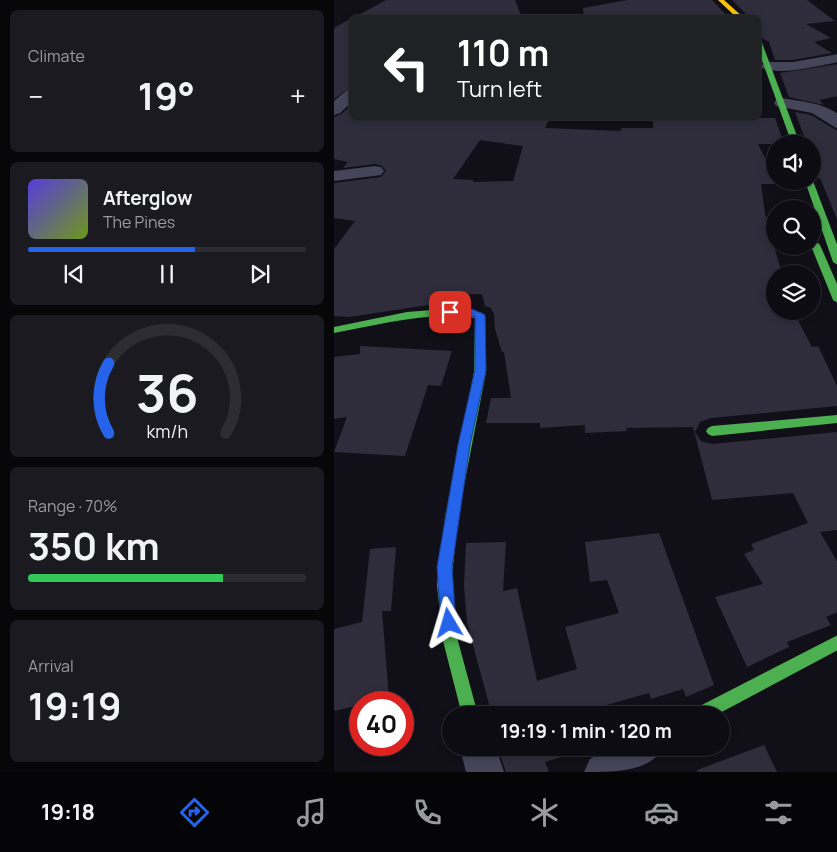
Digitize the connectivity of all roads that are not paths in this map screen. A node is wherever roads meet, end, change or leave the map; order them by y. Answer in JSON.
{"nodes":[{"id":1,"x":712,"y":0,"type":"edge"},
{"id":2,"x":721,"y":0,"type":"edge"},
{"id":3,"x":728,"y":15,"type":"edge"},
{"id":4,"x":738,"y":15,"type":"edge"},
{"id":5,"x":837,"y":58,"type":"edge"},
{"id":6,"x":763,"y":65,"type":"edge"},
{"id":7,"x":349,"y":96,"type":"edge"},
{"id":8,"x":782,"y":103,"type":"junction"},
{"id":9,"x":334,"y":110,"type":"edge"},
{"id":10,"x":837,"y":124,"type":"edge"},
{"id":11,"x":782,"y":135,"type":"edge"},
{"id":12,"x":793,"y":135,"type":"edge"},
{"id":13,"x":375,"y":171,"type":"dead end"},
{"id":14,"x":334,"y":176,"type":"edge"},
{"id":15,"x":812,"y":190,"type":"edge"},
{"id":16,"x":819,"y":255,"type":"edge"},
{"id":17,"x":837,"y":262,"type":"edge"},
{"id":18,"x":837,"y":300,"type":"edge"},
{"id":19,"x":334,"y":330,"type":"edge"},
{"id":20,"x":837,"y":419,"type":"edge"},
{"id":21,"x":712,"y":431,"type":"dead end"},
{"id":22,"x":837,"y":642,"type":"edge"},
{"id":23,"x":468,"y":706,"type":"edge"},
{"id":24,"x":717,"y":706,"type":"edge"},
{"id":25,"x":480,"y":756,"type":"edge"},
{"id":26,"x":631,"y":756,"type":"edge"},
{"id":27,"x":485,"y":772,"type":"edge"},
{"id":28,"x":603,"y":772,"type":"edge"}],
"edges":[{"from":1,"to":3,"type":"main road"},
{"from":2,"to":4,"type":"main road"},
{"from":5,"to":6,"type":"street"},
{"from":6,"to":8,"type":"main road"},
{"from":6,"to":11,"type":"main road"},
{"from":7,"to":9,"type":"street"},
{"from":8,"to":10,"type":"street"},
{"from":8,"to":12,"type":"main road"},
{"from":13,"to":14,"type":"street"},
{"from":15,"to":17,"type":"main road"},
{"from":16,"to":18,"type":"main road"},
{"from":19,"to":23,"type":"main road"},
{"from":20,"to":21,"type":"main road"},
{"from":22,"to":24,"type":"main road"},
{"from":25,"to":27,"type":"street"},
{"from":26,"to":28,"type":"street"}]}
